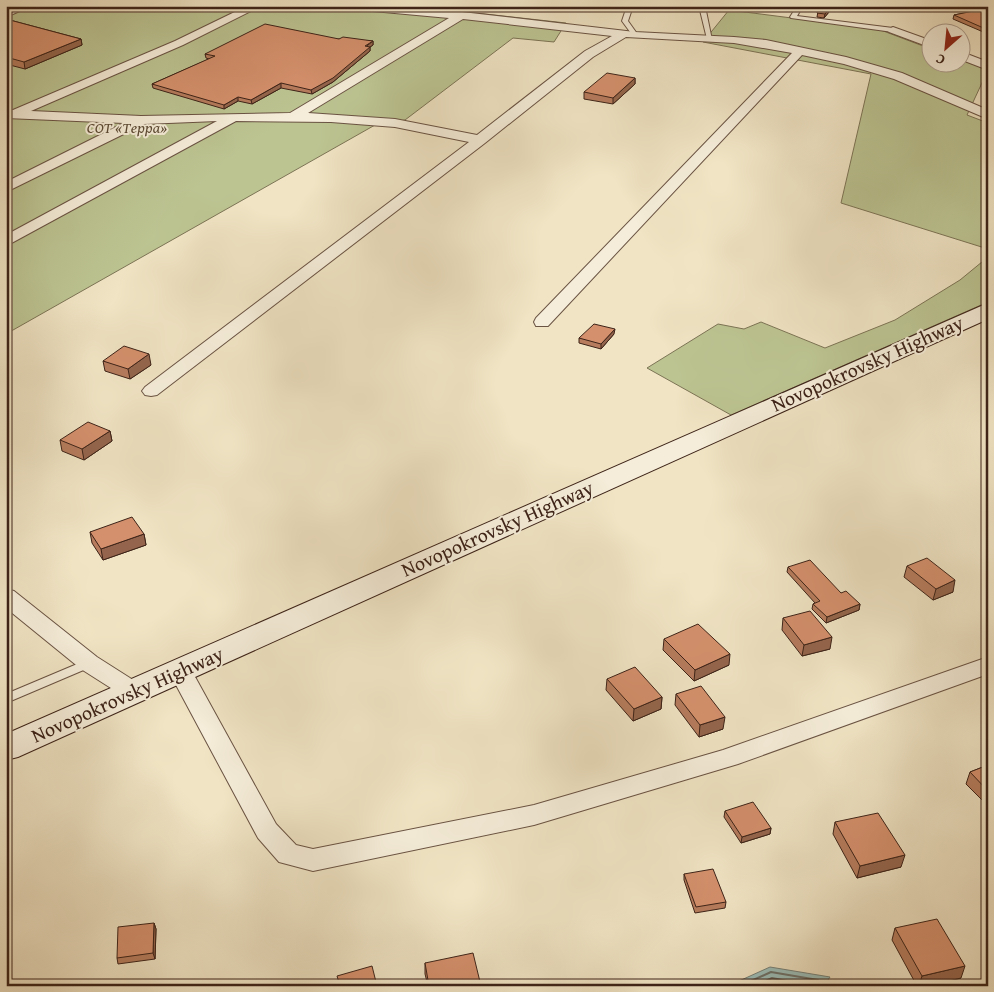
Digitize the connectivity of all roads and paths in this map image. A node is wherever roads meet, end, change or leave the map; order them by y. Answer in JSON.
{"nodes":[{"id":1,"x":26,"y":6,"type":"edge"},
{"id":2,"x":256,"y":6,"type":"edge"},
{"id":3,"x":351,"y":6,"type":"edge"},
{"id":4,"x":630,"y":6,"type":"edge"},
{"id":5,"x":702,"y":6,"type":"edge"},
{"id":6,"x":800,"y":6,"type":"edge"},
{"id":7,"x":6,"y":14,"type":"edge"},
{"id":8,"x":462,"y":15,"type":"junction"},
{"id":9,"x":893,"y":30,"type":"joint"},
{"id":10,"x":630,"y":34,"type":"junction"},
{"id":11,"x":710,"y":39,"type":"junction"},
{"id":12,"x":922,"y":41,"type":"edge"},
{"id":13,"x":800,"y":51,"type":"junction"},
{"id":14,"x":972,"y":60,"type":"edge"},
{"id":15,"x":988,"y":66,"type":"edge"},
{"id":16,"x":10,"y":114,"type":"edge"},
{"id":17,"x":988,"y":115,"type":"edge"},
{"id":18,"x":294,"y":116,"type":"junction"},
{"id":19,"x":235,"y":117,"type":"junction"},
{"id":20,"x":141,"y":120,"type":"junction"},
{"id":21,"x":480,"y":140,"type":"junction"},
{"id":22,"x":6,"y":188,"type":"edge"},
{"id":23,"x":6,"y":241,"type":"edge"},
{"id":24,"x":988,"y":310,"type":"edge"},
{"id":25,"x":542,"y":322,"type":"dead end"},
{"id":26,"x":152,"y":391,"type":"dead end"},
{"id":27,"x":6,"y":596,"type":"edge"},
{"id":28,"x":89,"y":662,"type":"junction"},
{"id":29,"x":988,"y":665,"type":"edge"},
{"id":30,"x":180,"y":670,"type":"junction"},
{"id":31,"x":133,"y":691,"type":"junction"},
{"id":32,"x":6,"y":699,"type":"edge"},
{"id":33,"x":6,"y":748,"type":"edge"}],
"edges":[{"from":1,"to":7,"type":"street"},
{"from":2,"to":16,"type":"street"},
{"from":3,"to":8,"type":"street"},
{"from":4,"to":10,"type":"lane"},
{"from":5,"to":11,"type":"lane"},
{"from":6,"to":9,"type":"lane"},
{"from":8,"to":10,"type":"street"},
{"from":8,"to":18,"type":"street"},
{"from":9,"to":12,"type":"street"},
{"from":10,"to":11,"type":"street"},
{"from":10,"to":21,"type":"street"},
{"from":11,"to":13,"type":"street"},
{"from":13,"to":17,"type":"street"},
{"from":13,"to":25,"type":"street"},
{"from":14,"to":15,"type":"street"},
{"from":16,"to":20,"type":"street"},
{"from":18,"to":19,"type":"street"},
{"from":18,"to":21,"type":"street"},
{"from":19,"to":20,"type":"street"},
{"from":19,"to":23,"type":"street"},
{"from":20,"to":22,"type":"street"},
{"from":21,"to":26,"type":"street"},
{"from":24,"to":30,"type":"main road","name":"Novopokrovsky Highway"},
{"from":27,"to":28,"type":"street"},
{"from":28,"to":31,"type":"street"},
{"from":28,"to":32,"type":"lane"},
{"from":29,"to":30,"type":"street"},
{"from":30,"to":31,"type":"main road","name":"Novopokrovsky Highway"},
{"from":31,"to":33,"type":"main road","name":"Novopokrovsky Highway"}]}
